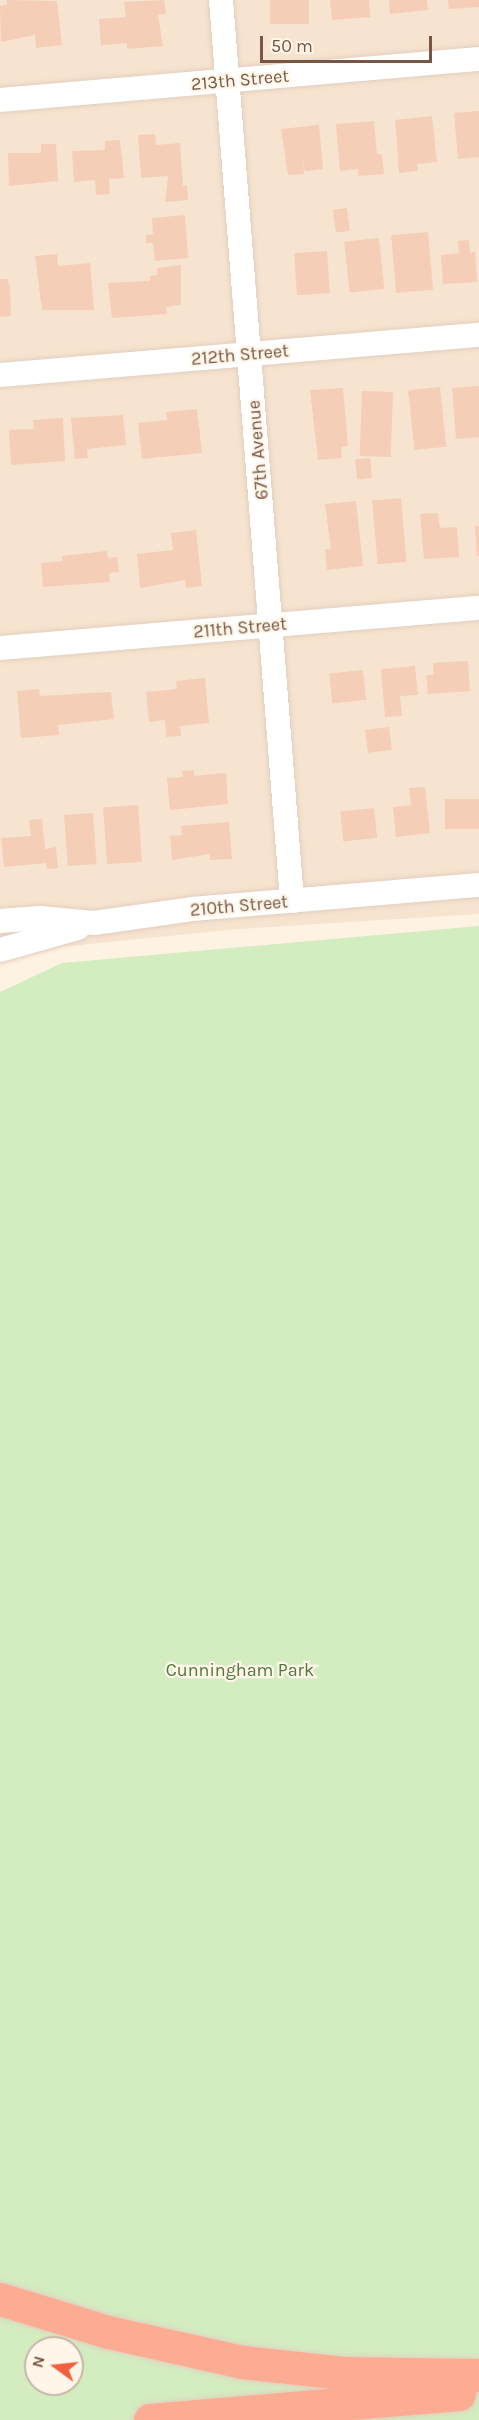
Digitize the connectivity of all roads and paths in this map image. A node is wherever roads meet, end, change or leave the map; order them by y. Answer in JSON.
{"nodes":[{"id":1,"x":220,"y":0,"type":"edge"},
{"id":2,"x":479,"y":59,"type":"edge"},
{"id":3,"x":227,"y":81,"type":"junction"},
{"id":4,"x":0,"y":100,"type":"edge"},
{"id":5,"x":479,"y":334,"type":"edge"},
{"id":6,"x":250,"y":354,"type":"junction"},
{"id":7,"x":0,"y":375,"type":"edge"},
{"id":8,"x":479,"y":608,"type":"edge"},
{"id":9,"x":273,"y":625,"type":"junction"},
{"id":10,"x":0,"y":648,"type":"edge"},
{"id":11,"x":479,"y":885,"type":"edge"},
{"id":12,"x":292,"y":901,"type":"junction"},
{"id":13,"x":0,"y":921,"type":"edge"},
{"id":14,"x":94,"y":924,"type":"junction"},
{"id":15,"x":0,"y":950,"type":"edge"},
{"id":16,"x":0,"y":2299,"type":"edge"},
{"id":17,"x":479,"y":2375,"type":"edge"},
{"id":18,"x":479,"y":2392,"type":"edge"},
{"id":19,"x":150,"y":2420,"type":"edge"}],
"edges":[{"from":1,"to":3,"type":"street","name":"67th Avenue"},
{"from":2,"to":3,"type":"street","name":"213th Street"},
{"from":3,"to":4,"type":"street","name":"213th Street"},
{"from":3,"to":6,"type":"street","name":"67th Avenue"},
{"from":5,"to":6,"type":"street","name":"212th Street"},
{"from":6,"to":7,"type":"street","name":"212th Street"},
{"from":6,"to":9,"type":"street","name":"67th Avenue"},
{"from":8,"to":9,"type":"street","name":"211th Street"},
{"from":9,"to":10,"type":"street","name":"211th Street"},
{"from":9,"to":12,"type":"street","name":"67th Avenue"},
{"from":11,"to":12,"type":"street","name":"210th Street"},
{"from":12,"to":14,"type":"street","name":"210th Street"},
{"from":13,"to":14,"type":"street","name":"210th Street"},
{"from":14,"to":15,"type":"street"},
{"from":16,"to":17,"type":"highway"},
{"from":18,"to":19,"type":"highway"}]}
